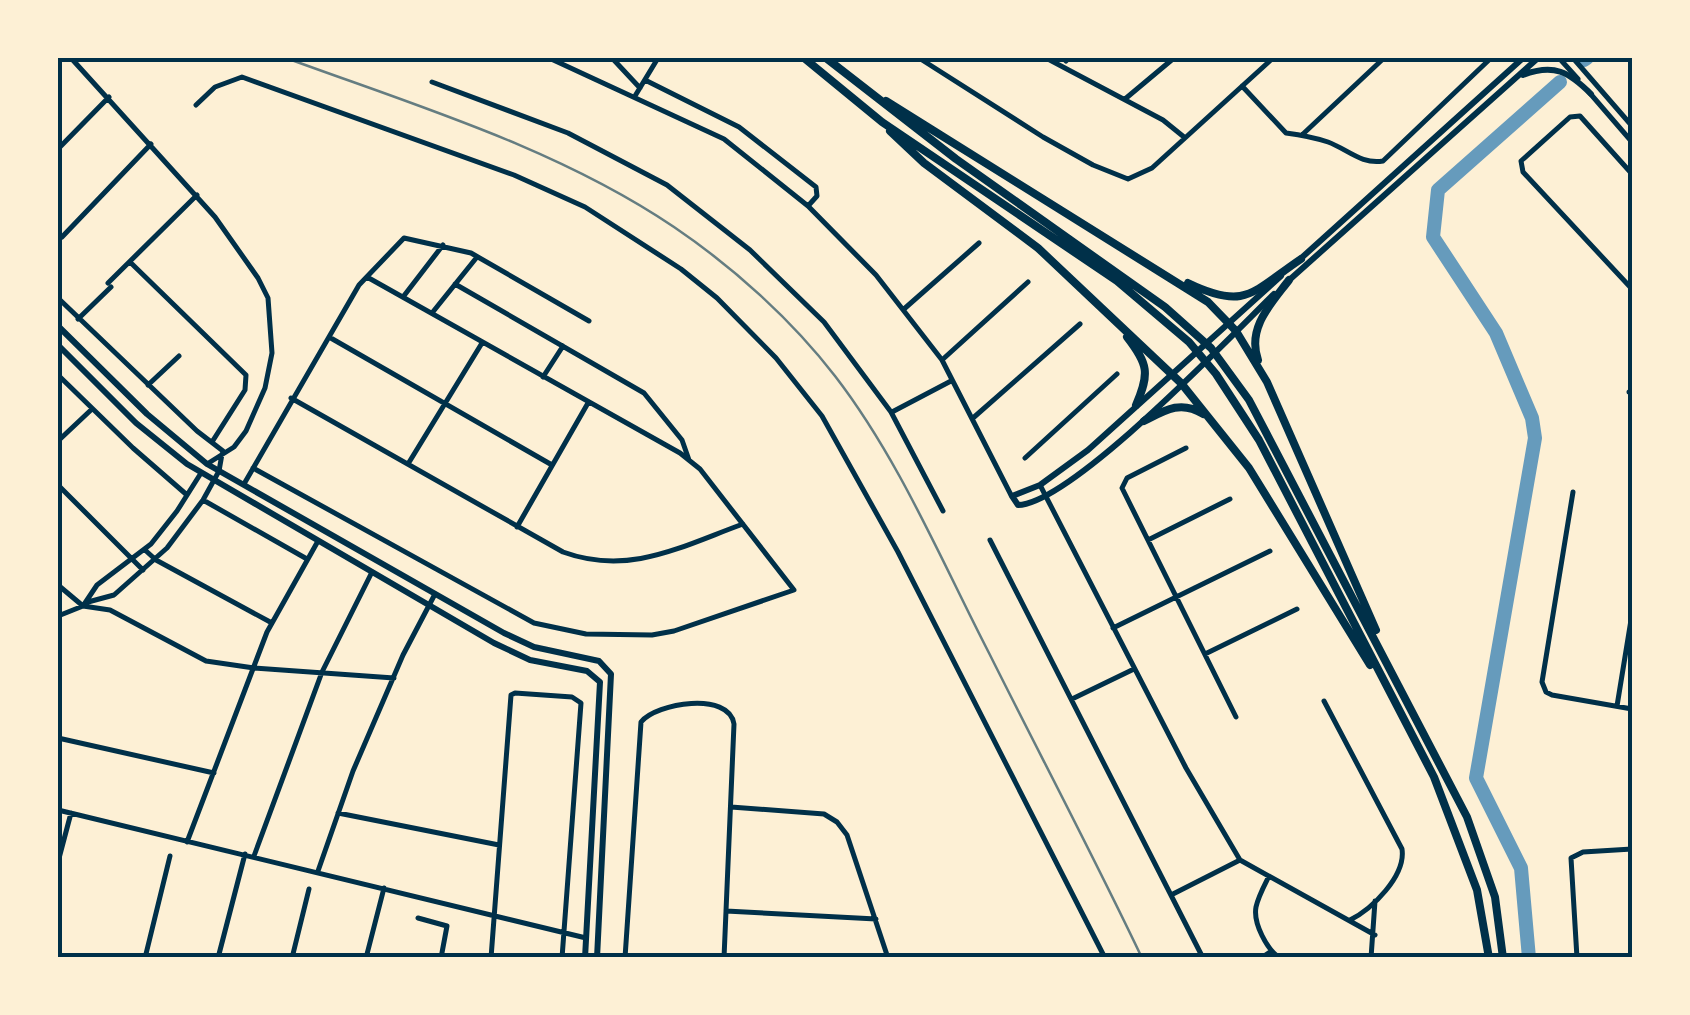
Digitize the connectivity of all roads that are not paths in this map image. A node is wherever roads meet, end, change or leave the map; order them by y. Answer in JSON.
{"nodes":[{"id":1,"x":71,"y":58,"type":"edge"},
{"id":2,"x":550,"y":58,"type":"edge"},
{"id":3,"x":612,"y":58,"type":"edge"},
{"id":4,"x":658,"y":58,"type":"edge"},
{"id":5,"x":804,"y":58,"type":"edge"},
{"id":6,"x":826,"y":58,"type":"edge"},
{"id":7,"x":918,"y":58,"type":"edge"},
{"id":8,"x":1046,"y":58,"type":"edge"},
{"id":9,"x":1174,"y":58,"type":"edge"},
{"id":10,"x":1272,"y":58,"type":"edge"},
{"id":11,"x":1384,"y":58,"type":"edge"},
{"id":12,"x":1490,"y":58,"type":"edge"},
{"id":13,"x":1521,"y":58,"type":"edge"},
{"id":14,"x":1538,"y":58,"type":"edge"},
{"id":15,"x":1559,"y":58,"type":"edge"},
{"id":16,"x":1573,"y":58,"type":"edge"},
{"id":17,"x":1065,"y":60,"type":"edge"},
{"id":18,"x":1516,"y":78,"type":"junction"},
{"id":19,"x":645,"y":80,"type":"junction"},
{"id":20,"x":432,"y":82,"type":"dead end"},
{"id":21,"x":1242,"y":86,"type":"junction"},
{"id":22,"x":640,"y":88,"type":"junction"},
{"id":23,"x":1591,"y":94,"type":"junction"},
{"id":24,"x":636,"y":96,"type":"junction"},
{"id":25,"x":109,"y":97,"type":"junction"},
{"id":26,"x":877,"y":98,"type":"junction"},
{"id":27,"x":1125,"y":99,"type":"junction"},
{"id":28,"x":196,"y":104,"type":"dead end"},
{"id":29,"x":882,"y":122,"type":"junction"},
{"id":30,"x":1632,"y":126,"type":"edge"},
{"id":31,"x":1302,"y":134,"type":"junction"},
{"id":32,"x":1184,"y":136,"type":"junction"},
{"id":33,"x":1632,"y":142,"type":"edge"},
{"id":34,"x":151,"y":144,"type":"junction"},
{"id":35,"x":58,"y":149,"type":"edge"},
{"id":36,"x":1400,"y":174,"type":"junction"},
{"id":37,"x":1632,"y":174,"type":"edge"},
{"id":38,"x":197,"y":195,"type":"junction"},
{"id":39,"x":808,"y":206,"type":"junction"},
{"id":40,"x":62,"y":238,"type":"dead end"},
{"id":41,"x":979,"y":243,"type":"dead end"},
{"id":42,"x":443,"y":245,"type":"junction"},
{"id":43,"x":477,"y":257,"type":"junction"},
{"id":44,"x":1301,"y":258,"type":"junction"},
{"id":45,"x":131,"y":263,"type":"junction"},
{"id":46,"x":1161,"y":270,"type":"junction"},
{"id":47,"x":367,"y":277,"type":"junction"},
{"id":48,"x":1288,"y":280,"type":"junction"},
{"id":49,"x":1028,"y":282,"type":"dead end"},
{"id":50,"x":455,"y":284,"type":"junction"},
{"id":51,"x":1632,"y":289,"type":"edge"},
{"id":52,"x":403,"y":297,"type":"junction"},
{"id":53,"x":58,"y":298,"type":"edge"},
{"id":54,"x":904,"y":309,"type":"junction"},
{"id":55,"x":432,"y":313,"type":"junction"},
{"id":56,"x":1112,"y":317,"type":"junction"},
{"id":57,"x":78,"y":319,"type":"junction"},
{"id":58,"x":589,"y":321,"type":"dead end"},
{"id":59,"x":1080,"y":324,"type":"dead end"},
{"id":60,"x":58,"y":326,"type":"edge"},
{"id":61,"x":1233,"y":327,"type":"junction"},
{"id":62,"x":328,"y":336,"type":"junction"},
{"id":63,"x":482,"y":342,"type":"junction"},
{"id":64,"x":58,"y":344,"type":"edge"},
{"id":65,"x":563,"y":346,"type":"junction"},
{"id":66,"x":179,"y":356,"type":"dead end"},
{"id":67,"x":942,"y":360,"type":"junction"},
{"id":68,"x":1117,"y":374,"type":"dead end"},
{"id":69,"x":58,"y":375,"type":"edge"},
{"id":70,"x":1173,"y":375,"type":"junction"},
{"id":71,"x":544,"y":377,"type":"junction"},
{"id":72,"x":951,"y":381,"type":"junction"},
{"id":73,"x":1268,"y":382,"type":"junction"},
{"id":74,"x":1180,"y":383,"type":"junction"},
{"id":75,"x":148,"y":385,"type":"junction"},
{"id":76,"x":290,"y":398,"type":"junction"},
{"id":77,"x":589,"y":402,"type":"junction"},
{"id":78,"x":445,"y":404,"type":"junction"},
{"id":79,"x":1136,"y":405,"type":"junction"},
{"id":80,"x":92,"y":409,"type":"junction"},
{"id":81,"x":891,"y":412,"type":"junction"},
{"id":82,"x":972,"y":418,"type":"junction"},
{"id":83,"x":1144,"y":420,"type":"junction"},
{"id":84,"x":1211,"y":420,"type":"junction"},
{"id":85,"x":58,"y":442,"type":"edge"},
{"id":86,"x":212,"y":442,"type":"junction"},
{"id":87,"x":1186,"y":448,"type":"dead end"},
{"id":88,"x":222,"y":451,"type":"junction"},
{"id":89,"x":1024,"y":458,"type":"dead end"},
{"id":90,"x":689,"y":460,"type":"junction"},
{"id":91,"x":207,"y":464,"type":"junction"},
{"id":92,"x":408,"y":464,"type":"junction"},
{"id":93,"x":552,"y":466,"type":"junction"},
{"id":94,"x":253,"y":468,"type":"junction"},
{"id":95,"x":220,"y":470,"type":"junction"},
{"id":96,"x":200,"y":473,"type":"junction"},
{"id":97,"x":215,"y":480,"type":"junction"},
{"id":98,"x":244,"y":484,"type":"junction"},
{"id":99,"x":1040,"y":484,"type":"junction"},
{"id":100,"x":58,"y":485,"type":"edge"},
{"id":101,"x":1573,"y":492,"type":"dead end"},
{"id":102,"x":187,"y":495,"type":"junction"},
{"id":103,"x":1012,"y":496,"type":"junction"},
{"id":104,"x":1046,"y":496,"type":"junction"},
{"id":105,"x":1230,"y":498,"type":"dead end"},
{"id":106,"x":203,"y":500,"type":"junction"},
{"id":107,"x":942,"y":511,"type":"dead end"},
{"id":108,"x":743,"y":524,"type":"junction"},
{"id":109,"x":518,"y":526,"type":"junction"},
{"id":110,"x":990,"y":540,"type":"dead end"},
{"id":111,"x":1148,"y":540,"type":"junction"},
{"id":112,"x":318,"y":541,"type":"junction"},
{"id":113,"x":144,"y":550,"type":"junction"},
{"id":114,"x":1270,"y":551,"type":"dead end"},
{"id":115,"x":307,"y":559,"type":"junction"},
{"id":116,"x":133,"y":560,"type":"junction"},
{"id":117,"x":156,"y":560,"type":"junction"},
{"id":118,"x":143,"y":570,"type":"junction"},
{"id":119,"x":372,"y":572,"type":"junction"},
{"id":120,"x":58,"y":585,"type":"edge"},
{"id":121,"x":435,"y":594,"type":"junction"},
{"id":122,"x":1176,"y":597,"type":"junction"},
{"id":123,"x":85,"y":604,"type":"junction"},
{"id":124,"x":428,"y":605,"type":"junction"},
{"id":125,"x":1297,"y":609,"type":"dead end"},
{"id":126,"x":1632,"y":614,"type":"edge"},
{"id":127,"x":58,"y":616,"type":"edge"},
{"id":128,"x":272,"y":624,"type":"junction"},
{"id":129,"x":1114,"y":628,"type":"junction"},
{"id":130,"x":1379,"y":646,"type":"junction"},
{"id":131,"x":1204,"y":654,"type":"junction"},
{"id":132,"x":254,"y":668,"type":"junction"},
{"id":133,"x":1134,"y":668,"type":"junction"},
{"id":134,"x":322,"y":672,"type":"junction"},
{"id":135,"x":394,"y":678,"type":"junction"},
{"id":136,"x":1384,"y":685,"type":"junction"},
{"id":137,"x":1072,"y":698,"type":"junction"},
{"id":138,"x":1324,"y":701,"type":"dead end"},
{"id":139,"x":1618,"y":706,"type":"junction"},
{"id":140,"x":1632,"y":709,"type":"edge"},
{"id":141,"x":1236,"y":718,"type":"dead end"},
{"id":142,"x":58,"y":738,"type":"edge"},
{"id":143,"x":214,"y":773,"type":"junction"},
{"id":144,"x":731,"y":807,"type":"junction"},
{"id":145,"x":58,"y":810,"type":"edge"},
{"id":146,"x":338,"y":812,"type":"junction"},
{"id":147,"x":71,"y":813,"type":"junction"},
{"id":148,"x":187,"y":842,"type":"junction"},
{"id":149,"x":500,"y":845,"type":"junction"},
{"id":150,"x":1632,"y":849,"type":"edge"},
{"id":151,"x":245,"y":854,"type":"junction"},
{"id":152,"x":170,"y":856,"type":"dead end"},
{"id":153,"x":254,"y":856,"type":"junction"},
{"id":154,"x":1240,"y":860,"type":"junction"},
{"id":155,"x":58,"y":862,"type":"edge"},
{"id":156,"x":318,"y":871,"type":"junction"},
{"id":157,"x":1269,"y":876,"type":"junction"},
{"id":158,"x":384,"y":888,"type":"junction"},
{"id":159,"x":309,"y":889,"type":"dead end"},
{"id":160,"x":1173,"y":894,"type":"junction"},
{"id":161,"x":1375,"y":901,"type":"junction"},
{"id":162,"x":726,"y":911,"type":"junction"},
{"id":163,"x":493,"y":915,"type":"junction"},
{"id":164,"x":418,"y":918,"type":"dead end"},
{"id":165,"x":876,"y":919,"type":"junction"},
{"id":166,"x":1350,"y":920,"type":"junction"},
{"id":167,"x":564,"y":931,"type":"junction"},
{"id":168,"x":1375,"y":935,"type":"junction"},
{"id":169,"x":586,"y":938,"type":"junction"},
{"id":170,"x":1270,"y":952,"type":"junction"},
{"id":171,"x":145,"y":958,"type":"edge"},
{"id":172,"x":218,"y":958,"type":"edge"},
{"id":173,"x":292,"y":958,"type":"edge"},
{"id":174,"x":366,"y":958,"type":"edge"},
{"id":175,"x":440,"y":958,"type":"edge"},
{"id":176,"x":491,"y":958,"type":"edge"},
{"id":177,"x":562,"y":958,"type":"edge"},
{"id":178,"x":585,"y":958,"type":"edge"},
{"id":179,"x":597,"y":958,"type":"edge"},
{"id":180,"x":625,"y":958,"type":"edge"},
{"id":181,"x":724,"y":958,"type":"edge"},
{"id":182,"x":888,"y":958,"type":"edge"},
{"id":183,"x":1105,"y":958,"type":"edge"},
{"id":184,"x":1204,"y":958,"type":"edge"},
{"id":185,"x":1261,"y":958,"type":"edge"},
{"id":186,"x":1280,"y":958,"type":"edge"},
{"id":187,"x":1371,"y":958,"type":"edge"},
{"id":188,"x":1488,"y":958,"type":"edge"},
{"id":189,"x":1503,"y":958,"type":"edge"},
{"id":190,"x":1577,"y":958,"type":"edge"}],
"edges":[{"from":1,"to":25,"type":"street"},
{"from":2,"to":24,"type":"street"},
{"from":3,"to":22,"type":"street"},
{"from":4,"to":19,"type":"street"},
{"from":5,"to":29,"type":"highway"},
{"from":6,"to":26,"type":"highway"},
{"from":7,"to":32,"type":"street"},
{"from":8,"to":17,"type":"street"},
{"from":9,"to":27,"type":"street"},
{"from":10,"to":21,"type":"street"},
{"from":11,"to":31,"type":"street"},
{"from":12,"to":31,"type":"street"},
{"from":13,"to":36,"type":"street"},
{"from":14,"to":18,"type":"street"},
{"from":15,"to":23,"type":"street"},
{"from":16,"to":30,"type":"street"},
{"from":17,"to":27,"type":"street"},
{"from":18,"to":23,"type":"street"},
{"from":18,"to":36,"type":"street"},
{"from":19,"to":22,"type":"street"},
{"from":19,"to":39,"type":"street"},
{"from":20,"to":81,"type":"street"},
{"from":21,"to":31,"type":"street"},
{"from":21,"to":32,"type":"street"},
{"from":22,"to":24,"type":"street"},
{"from":23,"to":33,"type":"street"},
{"from":24,"to":39,"type":"street"},
{"from":25,"to":34,"type":"street"},
{"from":25,"to":35,"type":"street"},
{"from":26,"to":46,"type":"highway"},
{"from":26,"to":130,"type":"highway"},
{"from":27,"to":32,"type":"street"},
{"from":28,"to":183,"type":"street"},
{"from":29,"to":56,"type":"highway"},
{"from":29,"to":136,"type":"highway"},
{"from":34,"to":38,"type":"street"},
{"from":34,"to":40,"type":"street"},
{"from":36,"to":44,"type":"street"},
{"from":36,"to":48,"type":"street"},
{"from":37,"to":51,"type":"street"},
{"from":38,"to":45,"type":"street"},
{"from":38,"to":88,"type":"street"},
{"from":39,"to":54,"type":"street"},
{"from":41,"to":54,"type":"street"},
{"from":42,"to":43,"type":"street"},
{"from":42,"to":47,"type":"street"},
{"from":42,"to":52,"type":"street"},
{"from":43,"to":50,"type":"street"},
{"from":43,"to":58,"type":"street"},
{"from":44,"to":46,"type":"highway"},
{"from":44,"to":61,"type":"street"},
{"from":45,"to":57,"type":"street"},
{"from":45,"to":86,"type":"street"},
{"from":46,"to":61,"type":"highway"},
{"from":47,"to":52,"type":"street"},
{"from":47,"to":62,"type":"street"},
{"from":48,"to":61,"type":"street"},
{"from":48,"to":73,"type":"highway"},
{"from":49,"to":67,"type":"street"},
{"from":50,"to":55,"type":"street"},
{"from":50,"to":65,"type":"street"},
{"from":52,"to":55,"type":"street"},
{"from":53,"to":57,"type":"street"},
{"from":54,"to":67,"type":"street"},
{"from":55,"to":63,"type":"street"},
{"from":56,"to":70,"type":"highway"},
{"from":56,"to":79,"type":"highway"},
{"from":57,"to":75,"type":"street"},
{"from":59,"to":82,"type":"street"},
{"from":60,"to":91,"type":"street"},
{"from":61,"to":70,"type":"street"},
{"from":61,"to":73,"type":"highway"},
{"from":61,"to":74,"type":"street"},
{"from":62,"to":76,"type":"street"},
{"from":62,"to":78,"type":"street"},
{"from":63,"to":71,"type":"street"},
{"from":63,"to":78,"type":"street"},
{"from":64,"to":96,"type":"street"},
{"from":65,"to":71,"type":"street"},
{"from":65,"to":90,"type":"street"},
{"from":66,"to":75,"type":"street"},
{"from":67,"to":72,"type":"street"},
{"from":68,"to":89,"type":"street"},
{"from":69,"to":80,"type":"street"},
{"from":70,"to":74,"type":"highway"},
{"from":70,"to":79,"type":"street"},
{"from":71,"to":77,"type":"street"},
{"from":72,"to":81,"type":"street"},
{"from":72,"to":82,"type":"street"},
{"from":73,"to":130,"type":"highway"},
{"from":74,"to":83,"type":"street"},
{"from":74,"to":84,"type":"highway"},
{"from":75,"to":86,"type":"street"},
{"from":76,"to":92,"type":"street"},
{"from":76,"to":94,"type":"street"},
{"from":77,"to":90,"type":"street"},
{"from":77,"to":93,"type":"street"},
{"from":78,"to":92,"type":"street"},
{"from":78,"to":93,"type":"street"},
{"from":79,"to":99,"type":"street"},
{"from":80,"to":85,"type":"street"},
{"from":80,"to":102,"type":"street"},
{"from":81,"to":107,"type":"street"},
{"from":82,"to":103,"type":"street"},
{"from":83,"to":84,"type":"highway"},
{"from":83,"to":104,"type":"street"},
{"from":84,"to":136,"type":"highway"},
{"from":86,"to":88,"type":"street"},
{"from":87,"to":111,"type":"street"},
{"from":88,"to":91,"type":"street"},
{"from":88,"to":95,"type":"street"},
{"from":90,"to":108,"type":"street"},
{"from":91,"to":95,"type":"street"},
{"from":91,"to":96,"type":"street"},
{"from":92,"to":109,"type":"street"},
{"from":93,"to":109,"type":"street"},
{"from":94,"to":98,"type":"street"},
{"from":94,"to":108,"type":"street"},
{"from":95,"to":97,"type":"street"},
{"from":95,"to":98,"type":"street"},
{"from":96,"to":97,"type":"street"},
{"from":96,"to":102,"type":"street"},
{"from":97,"to":106,"type":"street"},
{"from":97,"to":112,"type":"street"},
{"from":98,"to":121,"type":"street"},
{"from":99,"to":103,"type":"street"},
{"from":99,"to":104,"type":"street"},
{"from":100,"to":116,"type":"street"},
{"from":101,"to":139,"type":"street"},
{"from":102,"to":113,"type":"street"},
{"from":103,"to":104,"type":"street"},
{"from":104,"to":129,"type":"street"},
{"from":105,"to":111,"type":"street"},
{"from":106,"to":115,"type":"street"},
{"from":106,"to":117,"type":"street"},
{"from":108,"to":109,"type":"street"},
{"from":110,"to":137,"type":"street"},
{"from":111,"to":122,"type":"street"},
{"from":112,"to":115,"type":"street"},
{"from":112,"to":119,"type":"street"},
{"from":113,"to":116,"type":"street"},
{"from":113,"to":117,"type":"street"},
{"from":114,"to":122,"type":"street"},
{"from":115,"to":128,"type":"street"},
{"from":116,"to":118,"type":"street"},
{"from":116,"to":123,"type":"street"},
{"from":117,"to":118,"type":"street"},
{"from":117,"to":128,"type":"street"},
{"from":118,"to":123,"type":"street"},
{"from":119,"to":124,"type":"street"},
{"from":119,"to":134,"type":"street"},
{"from":120,"to":123,"type":"street"},
{"from":121,"to":124,"type":"street"},
{"from":121,"to":179,"type":"street"},
{"from":122,"to":129,"type":"street"},
{"from":122,"to":131,"type":"street"},
{"from":123,"to":127,"type":"street"},
{"from":123,"to":132,"type":"street"},
{"from":124,"to":135,"type":"street"},
{"from":124,"to":169,"type":"street"},
{"from":125,"to":131,"type":"street"},
{"from":126,"to":139,"type":"street"},
{"from":128,"to":132,"type":"street"},
{"from":129,"to":133,"type":"street"},
{"from":130,"to":189,"type":"highway"},
{"from":131,"to":141,"type":"street"},
{"from":132,"to":134,"type":"street"},
{"from":132,"to":143,"type":"street"},
{"from":133,"to":137,"type":"street"},
{"from":133,"to":154,"type":"street"},
{"from":134,"to":135,"type":"street"},
{"from":134,"to":153,"type":"street"},
{"from":135,"to":146,"type":"street"},
{"from":136,"to":188,"type":"highway"},
{"from":137,"to":160,"type":"street"},
{"from":138,"to":161,"type":"street"},
{"from":139,"to":140,"type":"street"},
{"from":142,"to":143,"type":"street"},
{"from":143,"to":148,"type":"street"},
{"from":144,"to":162,"type":"street"},
{"from":144,"to":165,"type":"street"},
{"from":144,"to":180,"type":"street"},
{"from":145,"to":147,"type":"street"},
{"from":146,"to":149,"type":"street"},
{"from":146,"to":156,"type":"street"},
{"from":147,"to":148,"type":"street"},
{"from":147,"to":155,"type":"street"},
{"from":148,"to":151,"type":"street"},
{"from":149,"to":163,"type":"street"},
{"from":149,"to":167,"type":"street"},
{"from":150,"to":190,"type":"street"},
{"from":151,"to":153,"type":"street"},
{"from":151,"to":172,"type":"street"},
{"from":152,"to":171,"type":"street"},
{"from":153,"to":156,"type":"street"},
{"from":154,"to":157,"type":"street"},
{"from":154,"to":160,"type":"street"},
{"from":156,"to":158,"type":"street"},
{"from":157,"to":166,"type":"street"},
{"from":157,"to":170,"type":"street"},
{"from":158,"to":163,"type":"street"},
{"from":158,"to":174,"type":"street"},
{"from":159,"to":173,"type":"street"},
{"from":160,"to":184,"type":"street"},
{"from":161,"to":166,"type":"street"},
{"from":161,"to":168,"type":"street"},
{"from":162,"to":165,"type":"street"},
{"from":162,"to":181,"type":"street"},
{"from":163,"to":167,"type":"street"},
{"from":163,"to":176,"type":"street"},
{"from":164,"to":175,"type":"street"},
{"from":165,"to":182,"type":"street"},
{"from":166,"to":168,"type":"street"},
{"from":167,"to":169,"type":"street"},
{"from":167,"to":177,"type":"street"},
{"from":168,"to":187,"type":"street"},
{"from":169,"to":178,"type":"street"},
{"from":170,"to":185,"type":"street"},
{"from":170,"to":186,"type":"street"}]}
